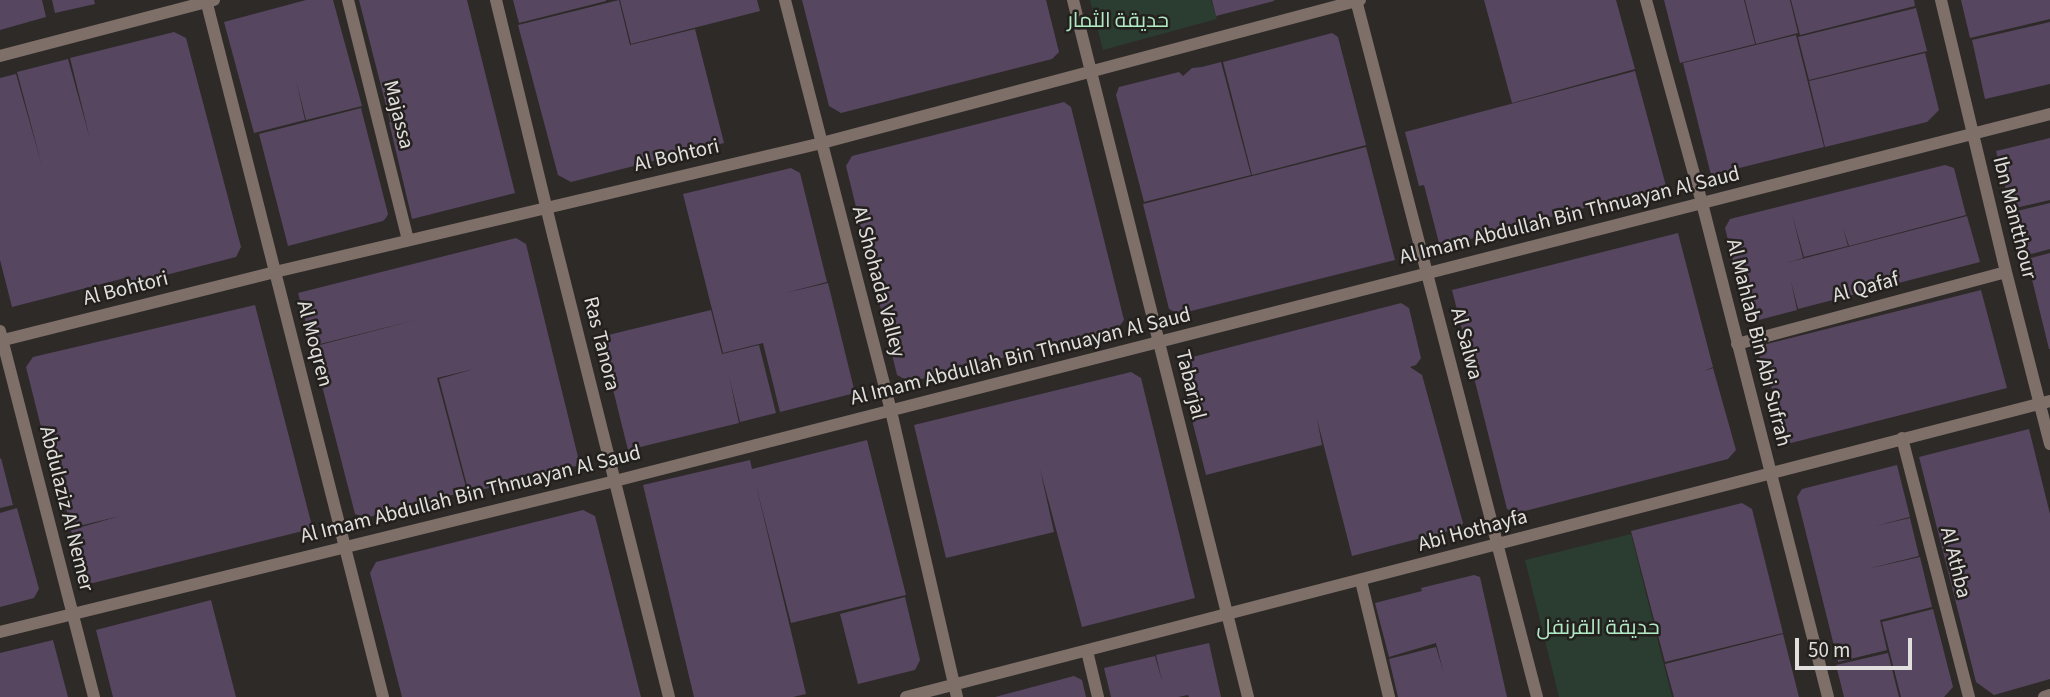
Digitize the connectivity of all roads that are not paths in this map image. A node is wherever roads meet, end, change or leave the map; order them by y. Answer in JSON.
{"nodes":[{"id":1,"x":348,"y":0,"type":"edge"},
{"id":2,"x":496,"y":0,"type":"edge"},
{"id":3,"x":785,"y":0,"type":"edge"},
{"id":4,"x":1073,"y":0,"type":"edge"},
{"id":5,"x":1358,"y":0,"type":"edge"},
{"id":6,"x":1646,"y":0,"type":"edge"},
{"id":7,"x":1941,"y":0,"type":"edge"},
{"id":8,"x":209,"y":1,"type":"edge"},
{"id":9,"x":0,"y":56,"type":"edge"},
{"id":10,"x":1092,"y":73,"type":"junction"},
{"id":11,"x":2050,"y":114,"type":"edge"},
{"id":12,"x":1973,"y":134,"type":"junction"},
{"id":13,"x":822,"y":143,"type":"junction"},
{"id":14,"x":1702,"y":203,"type":"junction"},
{"id":15,"x":546,"y":208,"type":"junction"},
{"id":16,"x":408,"y":240,"type":"junction"},
{"id":17,"x":275,"y":272,"type":"junction"},
{"id":18,"x":2006,"y":272,"type":"junction"},
{"id":19,"x":1427,"y":274,"type":"junction"},
{"id":20,"x":1,"y":338,"type":"edge"},
{"id":21,"x":1158,"y":343,"type":"junction"},
{"id":22,"x":1737,"y":344,"type":"junction"},
{"id":23,"x":2045,"y":402,"type":"edge"},
{"id":24,"x":891,"y":411,"type":"junction"},
{"id":25,"x":1902,"y":438,"type":"junction"},
{"id":26,"x":2050,"y":443,"type":"edge"},
{"id":27,"x":1771,"y":472,"type":"junction"},
{"id":28,"x":615,"y":481,"type":"junction"},
{"id":29,"x":1499,"y":545,"type":"junction"},
{"id":30,"x":347,"y":547,"type":"junction"},
{"id":31,"x":1361,"y":581,"type":"junction"},
{"id":32,"x":72,"y":615,"type":"junction"},
{"id":33,"x":1228,"y":615,"type":"junction"},
{"id":34,"x":0,"y":632,"type":"edge"},
{"id":35,"x":1087,"y":651,"type":"junction"},
{"id":36,"x":956,"y":691,"type":"edge"},
{"id":37,"x":2050,"y":695,"type":"edge"},
{"id":38,"x":94,"y":697,"type":"edge"},
{"id":39,"x":383,"y":697,"type":"edge"},
{"id":40,"x":669,"y":697,"type":"edge"},
{"id":41,"x":906,"y":697,"type":"edge"},
{"id":42,"x":1098,"y":697,"type":"edge"},
{"id":43,"x":1248,"y":697,"type":"edge"},
{"id":44,"x":1389,"y":697,"type":"edge"},
{"id":45,"x":1537,"y":697,"type":"edge"},
{"id":46,"x":1828,"y":697,"type":"edge"},
{"id":47,"x":1969,"y":697,"type":"edge"},
{"id":48,"x":2043,"y":697,"type":"edge"}],
"edges":[{"from":1,"to":16,"type":"street","name":"Majassa"},
{"from":2,"to":15,"type":"street","name":"Ras Tanora"},
{"from":3,"to":13,"type":"street","name":"Al Shohada Valley"},
{"from":4,"to":10,"type":"street","name":"Tabarjal"},
{"from":5,"to":10,"type":"street","name":"Al Bohtori"},
{"from":5,"to":19,"type":"street","name":"Al Salwa"},
{"from":6,"to":14,"type":"street","name":"Al Mahlab Bin Abi Sufrah"},
{"from":7,"to":12,"type":"street","name":"Ibn Mantthour"},
{"from":8,"to":9,"type":"street"},
{"from":8,"to":17,"type":"street","name":"Al Moqren"},
{"from":10,"to":13,"type":"street","name":"Al Bohtori"},
{"from":10,"to":21,"type":"street","name":"Tabarjal"},
{"from":11,"to":12,"type":"street","name":"Al Imam Abdullah Bin Thnuayan Al Saud"},
{"from":12,"to":14,"type":"street","name":"Al Imam Abdullah Bin Thnuayan Al Saud"},
{"from":12,"to":18,"type":"street","name":"Ibn Mantthour"},
{"from":13,"to":15,"type":"street","name":"Al Bohtori"},
{"from":13,"to":24,"type":"street","name":"Al Shohada Valley"},
{"from":14,"to":19,"type":"street","name":"Al Imam Abdullah Bin Thnuayan Al Saud"},
{"from":14,"to":22,"type":"street","name":"Al Mahlab Bin Abi Sufrah"},
{"from":15,"to":16,"type":"street","name":"Al Bohtori"},
{"from":15,"to":28,"type":"street","name":"Ras Tanora"},
{"from":16,"to":17,"type":"street","name":"Al Bohtori"},
{"from":17,"to":20,"type":"street","name":"Al Bohtori"},
{"from":17,"to":30,"type":"street","name":"Al Moqren"},
{"from":18,"to":22,"type":"street","name":"Al Qafaf"},
{"from":18,"to":23,"type":"street","name":"Ibn Mantthour"},
{"from":19,"to":21,"type":"street","name":"Al Imam Abdullah Bin Thnuayan Al Saud"},
{"from":19,"to":29,"type":"street","name":"Al Salwa"},
{"from":20,"to":32,"type":"street","name":"Abdulaziz Al Nemer"},
{"from":21,"to":24,"type":"street","name":"Al Imam Abdullah Bin Thnuayan Al Saud"},
{"from":21,"to":33,"type":"street","name":"Tabarjal"},
{"from":22,"to":27,"type":"street","name":"Al Mahlab Bin Abi Sufrah"},
{"from":23,"to":25,"type":"street","name":"Abi Hothayfa"},
{"from":23,"to":26,"type":"street","name":"Ibn Mantthour"},
{"from":24,"to":28,"type":"street","name":"Al Imam Abdullah Bin Thnuayan Al Saud"},
{"from":24,"to":36,"type":"street","name":"Al Shohada Valley"},
{"from":25,"to":27,"type":"street","name":"Abi Hothayfa"},
{"from":25,"to":47,"type":"street","name":"Al Athba"},
{"from":27,"to":29,"type":"street","name":"Abi Hothayfa"},
{"from":27,"to":46,"type":"street","name":"Al Mahlab Bin Abi Sufrah"},
{"from":28,"to":30,"type":"street","name":"Al Imam Abdullah Bin Thnuayan Al Saud"},
{"from":28,"to":40,"type":"street","name":"Ras Tanora"},
{"from":29,"to":31,"type":"street","name":"Abi Hothayfa"},
{"from":29,"to":45,"type":"street","name":"Al Salwa"},
{"from":30,"to":32,"type":"street","name":"Al Imam Abdullah Bin Thnuayan Al Saud"},
{"from":30,"to":39,"type":"street","name":"Al Moqren"},
{"from":31,"to":33,"type":"street","name":"Abi Hothayfa"},
{"from":31,"to":44,"type":"street"},
{"from":32,"to":34,"type":"street","name":"Al Imam Abdullah Bin Thnuayan Al Saud"},
{"from":32,"to":38,"type":"street","name":"Abdulaziz Al Nemer"},
{"from":33,"to":35,"type":"street","name":"Abi Hothayfa"},
{"from":33,"to":43,"type":"street","name":"Tabarjal"},
{"from":35,"to":36,"type":"street","name":"Abi Hothayfa"},
{"from":35,"to":42,"type":"street"},
{"from":36,"to":41,"type":"street","name":"Abi Hothayfa"},
{"from":37,"to":48,"type":"street"}]}
